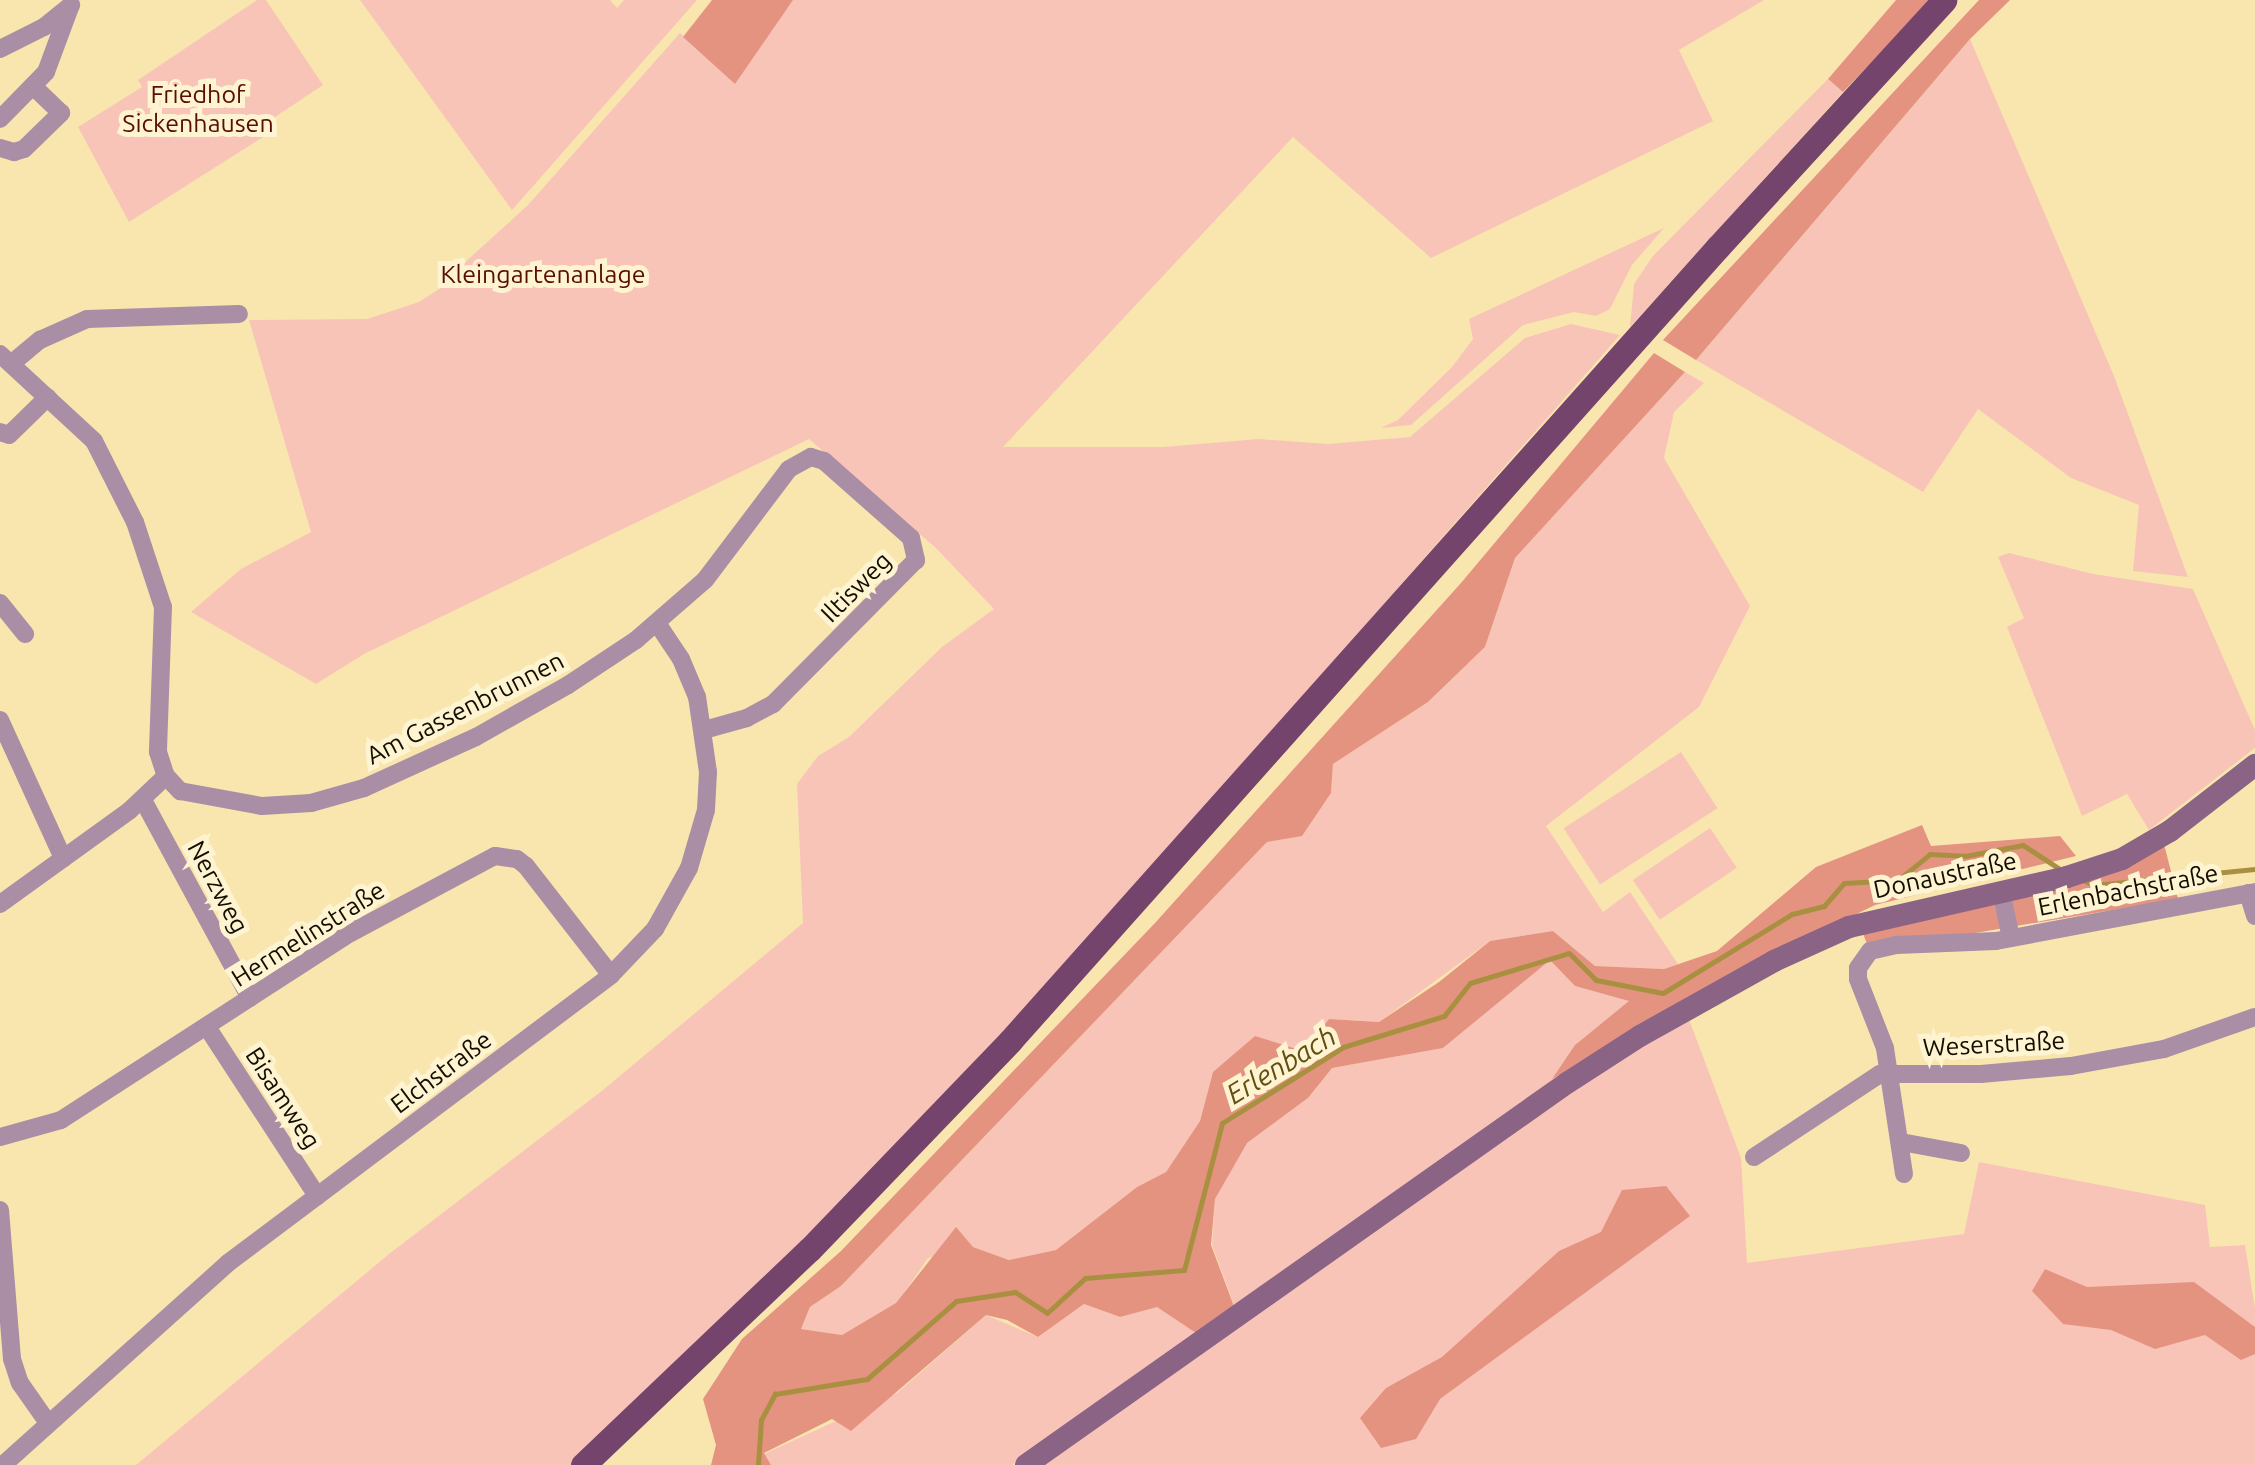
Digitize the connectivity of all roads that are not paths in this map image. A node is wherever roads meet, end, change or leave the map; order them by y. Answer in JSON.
{"nodes":[{"id":1,"x":1944,"y":0,"type":"edge"},
{"id":2,"x":72,"y":4,"type":"edge"},
{"id":3,"x":0,"y":49,"type":"edge"},
{"id":4,"x":34,"y":86,"type":"junction"},
{"id":5,"x":0,"y":120,"type":"edge"},
{"id":6,"x":0,"y":148,"type":"edge"},
{"id":7,"x":239,"y":314,"type":"dead end"},
{"id":8,"x":5,"y":358,"type":"edge"},
{"id":9,"x":48,"y":397,"type":"junction"},
{"id":10,"x":0,"y":432,"type":"edge"},
{"id":11,"x":811,"y":457,"type":"joint"},
{"id":12,"x":0,"y":603,"type":"edge"},
{"id":13,"x":658,"y":623,"type":"junction"},
{"id":14,"x":25,"y":634,"type":"dead end"},
{"id":15,"x":0,"y":720,"type":"edge"},
{"id":16,"x":704,"y":730,"type":"junction"},
{"id":17,"x":2255,"y":765,"type":"edge"},
{"id":18,"x":166,"y":776,"type":"junction"},
{"id":19,"x":143,"y":800,"type":"junction"},
{"id":20,"x":62,"y":858,"type":"junction"},
{"id":21,"x":2000,"y":891,"type":"junction"},
{"id":22,"x":2252,"y":892,"type":"edge"},
{"id":23,"x":0,"y":904,"type":"edge"},
{"id":24,"x":2255,"y":916,"type":"edge"},
{"id":25,"x":2011,"y":938,"type":"junction"},
{"id":26,"x":611,"y":975,"type":"junction"},
{"id":27,"x":250,"y":998,"type":"junction"},
{"id":28,"x":2255,"y":1017,"type":"edge"},
{"id":29,"x":207,"y":1026,"type":"junction"},
{"id":30,"x":1891,"y":1073,"type":"junction"},
{"id":31,"x":0,"y":1137,"type":"edge"},
{"id":32,"x":1901,"y":1142,"type":"junction"},
{"id":33,"x":1961,"y":1153,"type":"dead end"},
{"id":34,"x":1754,"y":1157,"type":"dead end"},
{"id":35,"x":1904,"y":1174,"type":"dead end"},
{"id":36,"x":317,"y":1196,"type":"junction"},
{"id":37,"x":0,"y":1210,"type":"edge"},
{"id":38,"x":48,"y":1423,"type":"junction"},
{"id":39,"x":3,"y":1465,"type":"edge"},
{"id":40,"x":583,"y":1465,"type":"edge"},
{"id":41,"x":1026,"y":1465,"type":"edge"}],
"edges":[{"from":1,"to":40,"type":"main road"},
{"from":2,"to":3,"type":"street"},
{"from":2,"to":4,"type":"street"},
{"from":4,"to":5,"type":"street"},
{"from":4,"to":6,"type":"street"},
{"from":7,"to":8,"type":"street"},
{"from":8,"to":9,"type":"street"},
{"from":9,"to":10,"type":"street"},
{"from":9,"to":18,"type":"street"},
{"from":11,"to":13,"type":"street","name":"Am Gassenbrunnen"},
{"from":11,"to":16,"type":"street","name":"Iltisweg"},
{"from":12,"to":14,"type":"street"},
{"from":13,"to":16,"type":"street","name":"Elchstraße"},
{"from":13,"to":18,"type":"street","name":"Am Gassenbrunnen"},
{"from":15,"to":20,"type":"street"},
{"from":16,"to":26,"type":"street","name":"Elchstraße"},
{"from":17,"to":21,"type":"street","name":"Donaustraße"},
{"from":18,"to":19,"type":"street"},
{"from":19,"to":20,"type":"street"},
{"from":19,"to":27,"type":"street","name":"Nerzweg"},
{"from":20,"to":23,"type":"street"},
{"from":21,"to":25,"type":"street","name":"Erlenbachstraße"},
{"from":21,"to":41,"type":"street","name":"Donaustraße"},
{"from":22,"to":24,"type":"street"},
{"from":22,"to":25,"type":"street","name":"Erlenbachstraße"},
{"from":25,"to":30,"type":"street","name":"Erlenbachstraße"},
{"from":26,"to":27,"type":"street","name":"Hermelinstraße"},
{"from":26,"to":36,"type":"street","name":"Elchstraße"},
{"from":27,"to":29,"type":"street","name":"Hermelinstraße"},
{"from":28,"to":30,"type":"street","name":"Weserstraße"},
{"from":29,"to":31,"type":"street","name":"Hermelinstraße"},
{"from":29,"to":36,"type":"street","name":"Bisamweg"},
{"from":30,"to":32,"type":"street","name":"Erlenbachstraße"},
{"from":30,"to":34,"type":"street","name":"Weserstraße"},
{"from":32,"to":33,"type":"street"},
{"from":32,"to":35,"type":"street","name":"Erlenbachstraße"},
{"from":36,"to":38,"type":"street","name":"Elchstraße"},
{"from":37,"to":38,"type":"street"},
{"from":38,"to":39,"type":"street","name":"Elchstraße"}]}
